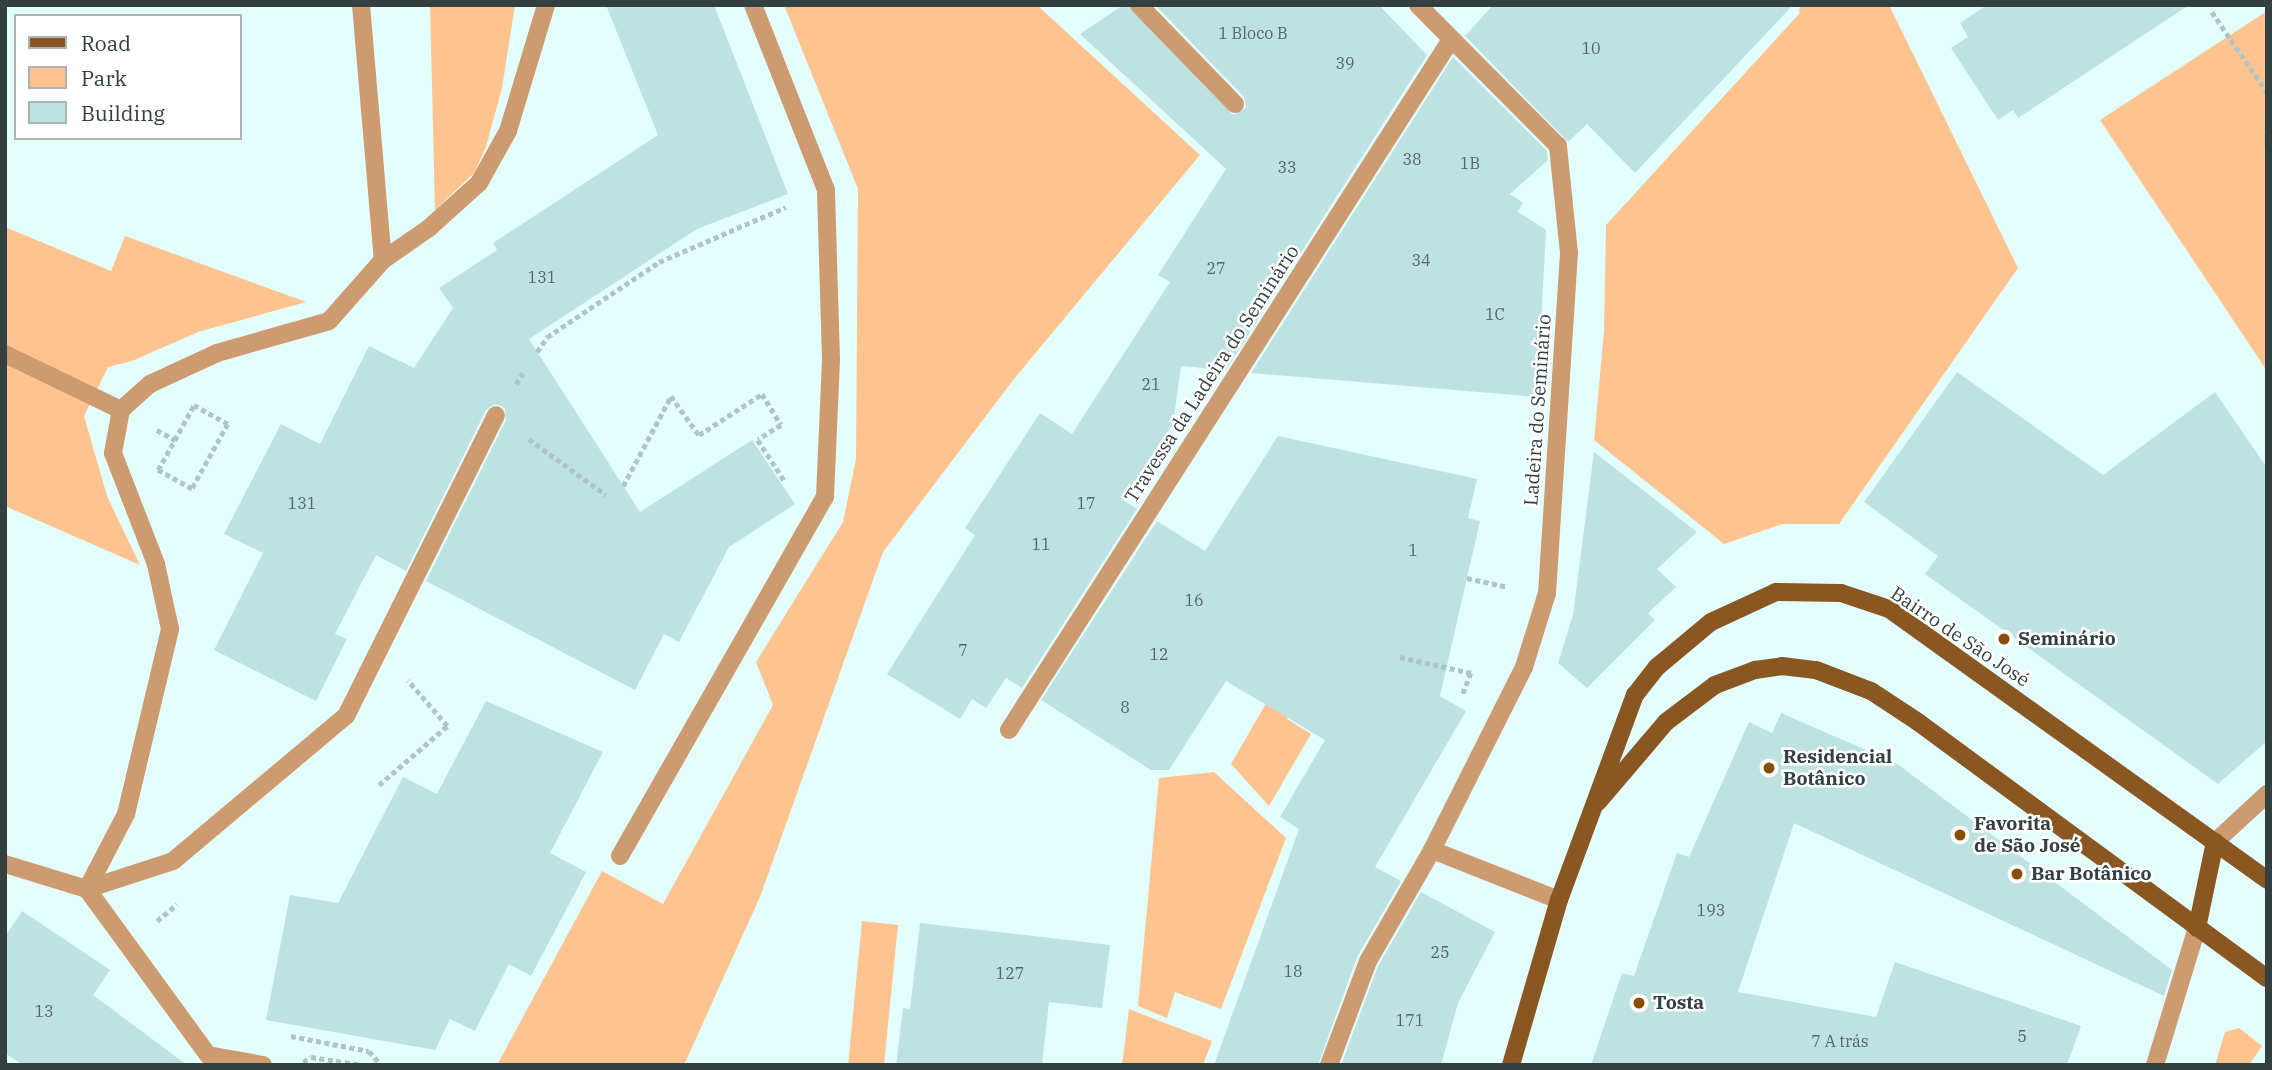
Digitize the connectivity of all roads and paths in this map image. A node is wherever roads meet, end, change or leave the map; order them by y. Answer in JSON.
{"nodes":[{"id":1,"x":361,"y":5,"type":"edge"},
{"id":2,"x":546,"y":5,"type":"edge"},
{"id":3,"x":753,"y":5,"type":"edge"},
{"id":4,"x":1139,"y":5,"type":"edge"},
{"id":5,"x":1418,"y":5,"type":"edge"},
{"id":6,"x":2212,"y":12,"type":"dead end"},
{"id":7,"x":1450,"y":41,"type":"junction"},
{"id":8,"x":2267,"y":92,"type":"edge"},
{"id":9,"x":1235,"y":104,"type":"dead end"},
{"id":10,"x":2267,"y":126,"type":"edge"},
{"id":11,"x":2267,"y":146,"type":"edge"},
{"id":12,"x":798,"y":202,"type":"dead end"},
{"id":13,"x":383,"y":260,"type":"junction"},
{"id":14,"x":537,"y":352,"type":"dead end"},
{"id":15,"x":5,"y":354,"type":"edge"},
{"id":16,"x":121,"y":410,"type":"junction"},
{"id":17,"x":496,"y":415,"type":"joint"},
{"id":18,"x":178,"y":481,"type":"joint"},
{"id":19,"x":622,"y":486,"type":"dead end"},
{"id":20,"x":606,"y":495,"type":"dead end"},
{"id":21,"x":812,"y":521,"type":"junction"},
{"id":22,"x":1467,"y":578,"type":"dead end"},
{"id":23,"x":1520,"y":590,"type":"dead end"},
{"id":24,"x":380,"y":648,"type":"junction"},
{"id":25,"x":1399,"y":657,"type":"dead end"},
{"id":26,"x":1472,"y":706,"type":"dead end"},
{"id":27,"x":1009,"y":730,"type":"dead end"},
{"id":28,"x":379,"y":785,"type":"dead end"},
{"id":29,"x":2267,"y":794,"type":"edge"},
{"id":30,"x":1589,"y":813,"type":"junction"},
{"id":31,"x":2215,"y":842,"type":"junction"},
{"id":32,"x":1432,"y":850,"type":"junction"},
{"id":33,"x":620,"y":856,"type":"dead end"},
{"id":34,"x":5,"y":864,"type":"edge"},
{"id":35,"x":2267,"y":880,"type":"edge"},
{"id":36,"x":87,"y":889,"type":"junction"},
{"id":37,"x":187,"y":895,"type":"dead end"},
{"id":38,"x":1559,"y":900,"type":"junction"},
{"id":39,"x":2197,"y":928,"type":"junction"},
{"id":40,"x":153,"y":929,"type":"dead end"},
{"id":41,"x":2267,"y":978,"type":"edge"},
{"id":42,"x":289,"y":1036,"type":"dead end"},
{"id":43,"x":263,"y":1065,"type":"edge"},
{"id":44,"x":299,"y":1065,"type":"edge"},
{"id":45,"x":362,"y":1065,"type":"edge"},
{"id":46,"x":381,"y":1065,"type":"edge"},
{"id":47,"x":1329,"y":1065,"type":"edge"},
{"id":48,"x":1511,"y":1065,"type":"edge"},
{"id":49,"x":2155,"y":1065,"type":"edge"}],
"edges":[{"from":1,"to":13,"type":"street"},
{"from":2,"to":13,"type":"street"},
{"from":3,"to":21,"type":"street"},
{"from":4,"to":9,"type":"street"},
{"from":5,"to":7,"type":"street","name":"Ladeira do Seminário"},
{"from":6,"to":8,"type":"path"},
{"from":7,"to":27,"type":"street","name":"Travessa da Ladeira do Seminário"},
{"from":7,"to":32,"type":"street","name":"Ladeira do Seminário"},
{"from":10,"to":11,"type":"path"},
{"from":12,"to":14,"type":"path"},
{"from":13,"to":16,"type":"street"},
{"from":15,"to":16,"type":"street"},
{"from":16,"to":36,"type":"street"},
{"from":17,"to":20,"type":"path"},
{"from":17,"to":24,"type":"street"},
{"from":18,"to":18,"type":"path"},
{"from":19,"to":21,"type":"path"},
{"from":21,"to":33,"type":"street"},
{"from":22,"to":23,"type":"path"},
{"from":24,"to":28,"type":"path"},
{"from":24,"to":36,"type":"street"},
{"from":25,"to":26,"type":"path"},
{"from":29,"to":31,"type":"street"},
{"from":30,"to":31,"type":"main road","name":"Bairro de São José"},
{"from":30,"to":38,"type":"main road","name":"Bairro de São José"},
{"from":30,"to":39,"type":"main road","name":"Bairro de São José"},
{"from":31,"to":35,"type":"main road","name":"Bairro de São José"},
{"from":31,"to":39,"type":"main road"},
{"from":32,"to":38,"type":"street"},
{"from":32,"to":47,"type":"street"},
{"from":34,"to":36,"type":"street"},
{"from":36,"to":43,"type":"street"},
{"from":37,"to":40,"type":"path"},
{"from":38,"to":48,"type":"main road","name":"Bairro de São José"},
{"from":39,"to":41,"type":"main road","name":"Bairro de São José"},
{"from":39,"to":49,"type":"street"},
{"from":42,"to":46,"type":"path"},
{"from":44,"to":45,"type":"path"}]}
